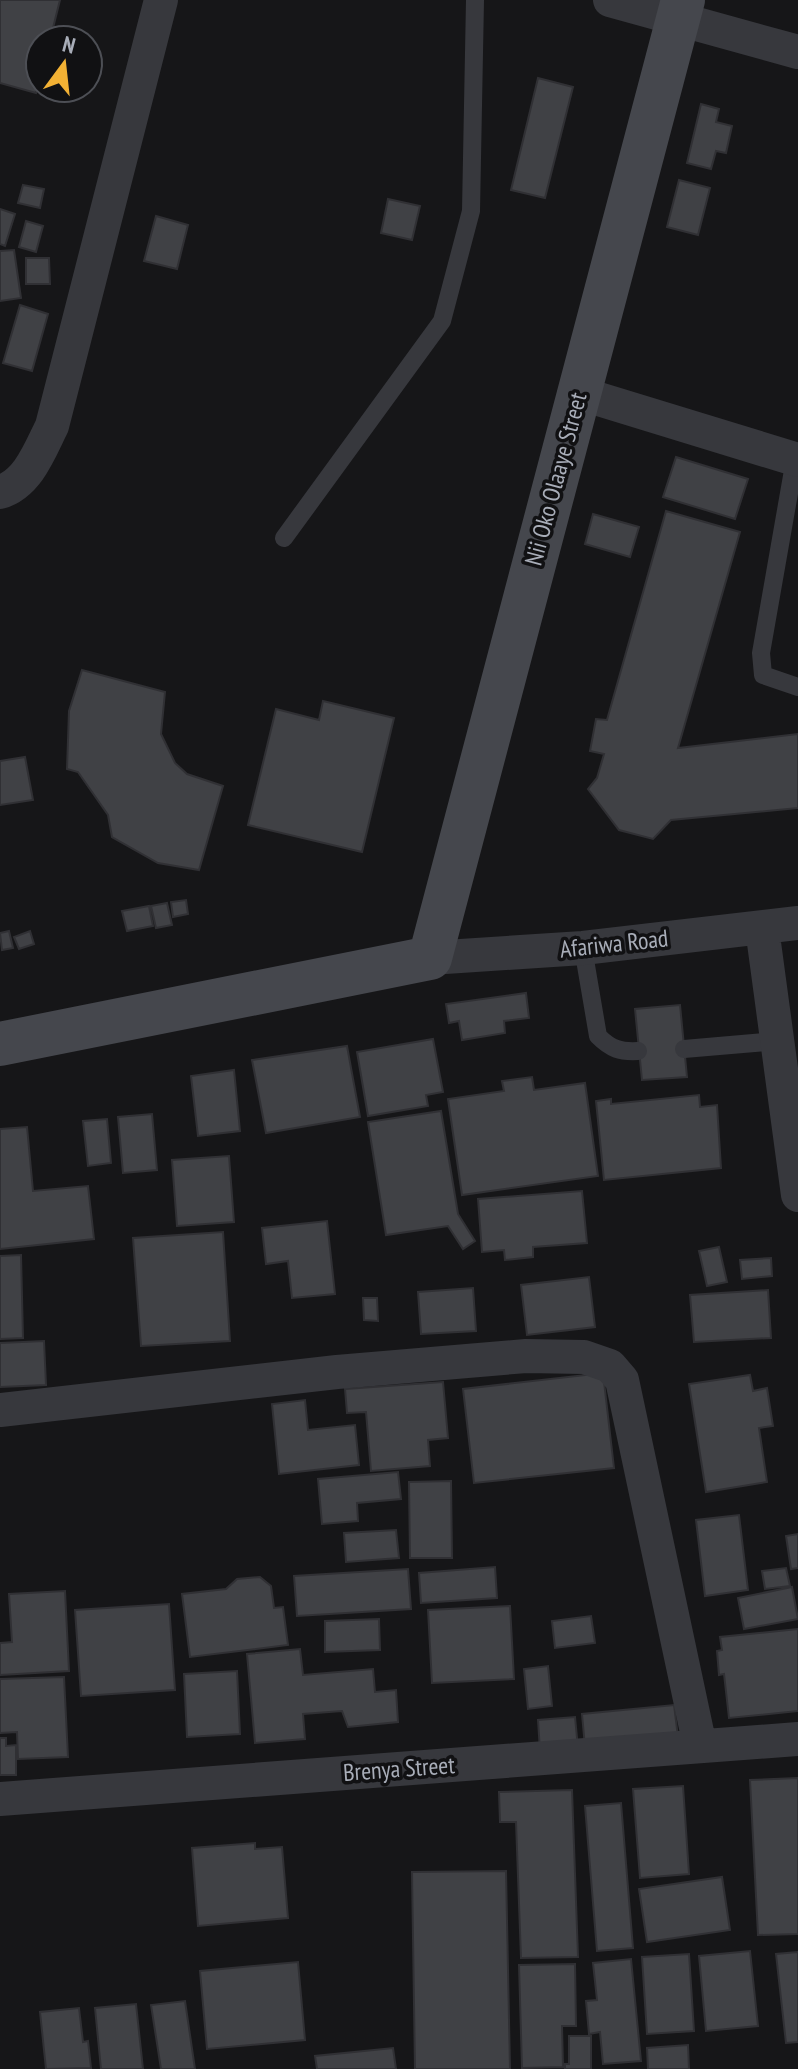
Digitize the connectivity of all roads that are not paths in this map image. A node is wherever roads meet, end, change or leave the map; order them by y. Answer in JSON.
{"nodes":[{"id":1,"x":161,"y":0,"type":"edge"},
{"id":2,"x":475,"y":0,"type":"edge"},
{"id":3,"x":610,"y":0,"type":"edge"},
{"id":4,"x":680,"y":9,"type":"edge"},
{"id":5,"x":798,"y":52,"type":"edge"},
{"id":6,"x":579,"y":393,"type":"junction"},
{"id":7,"x":796,"y":460,"type":"edge"},
{"id":8,"x":0,"y":492,"type":"edge"},
{"id":9,"x":284,"y":538,"type":"dead end"},
{"id":10,"x":798,"y":687,"type":"edge"},
{"id":11,"x":798,"y":923,"type":"edge"},
{"id":12,"x":762,"y":928,"type":"junction"},
{"id":13,"x":583,"y":948,"type":"junction"},
{"id":14,"x":430,"y":958,"type":"junction"},
{"id":15,"x":777,"y":1041,"type":"junction"},
{"id":16,"x":0,"y":1044,"type":"edge"},
{"id":17,"x":684,"y":1049,"type":"dead end"},
{"id":18,"x":638,"y":1051,"type":"dead end"},
{"id":19,"x":798,"y":1195,"type":"edge"},
{"id":20,"x":0,"y":1410,"type":"edge"},
{"id":21,"x":798,"y":1739,"type":"edge"},
{"id":22,"x":700,"y":1746,"type":"junction"},
{"id":23,"x":0,"y":1799,"type":"edge"}],
"edges":[{"from":1,"to":8,"type":"street"},
{"from":2,"to":9,"type":"lane"},
{"from":3,"to":4,"type":"street"},
{"from":4,"to":5,"type":"street"},
{"from":4,"to":6,"type":"street","name":"Nii Oko Olaaye Street"},
{"from":6,"to":7,"type":"street"},
{"from":6,"to":14,"type":"street","name":"Nii Oko Olaaye Street"},
{"from":7,"to":10,"type":"lane"},
{"from":11,"to":12,"type":"street","name":"Afariwa Road"},
{"from":12,"to":13,"type":"street","name":"Afariwa Road"},
{"from":12,"to":15,"type":"street"},
{"from":13,"to":14,"type":"street","name":"Afariwa Road"},
{"from":13,"to":18,"type":"lane"},
{"from":14,"to":16,"type":"street"},
{"from":15,"to":17,"type":"lane"},
{"from":15,"to":19,"type":"street"},
{"from":20,"to":22,"type":"street"},
{"from":21,"to":22,"type":"street","name":"Brenya Street"},
{"from":22,"to":23,"type":"street","name":"Brenya Street"}]}
